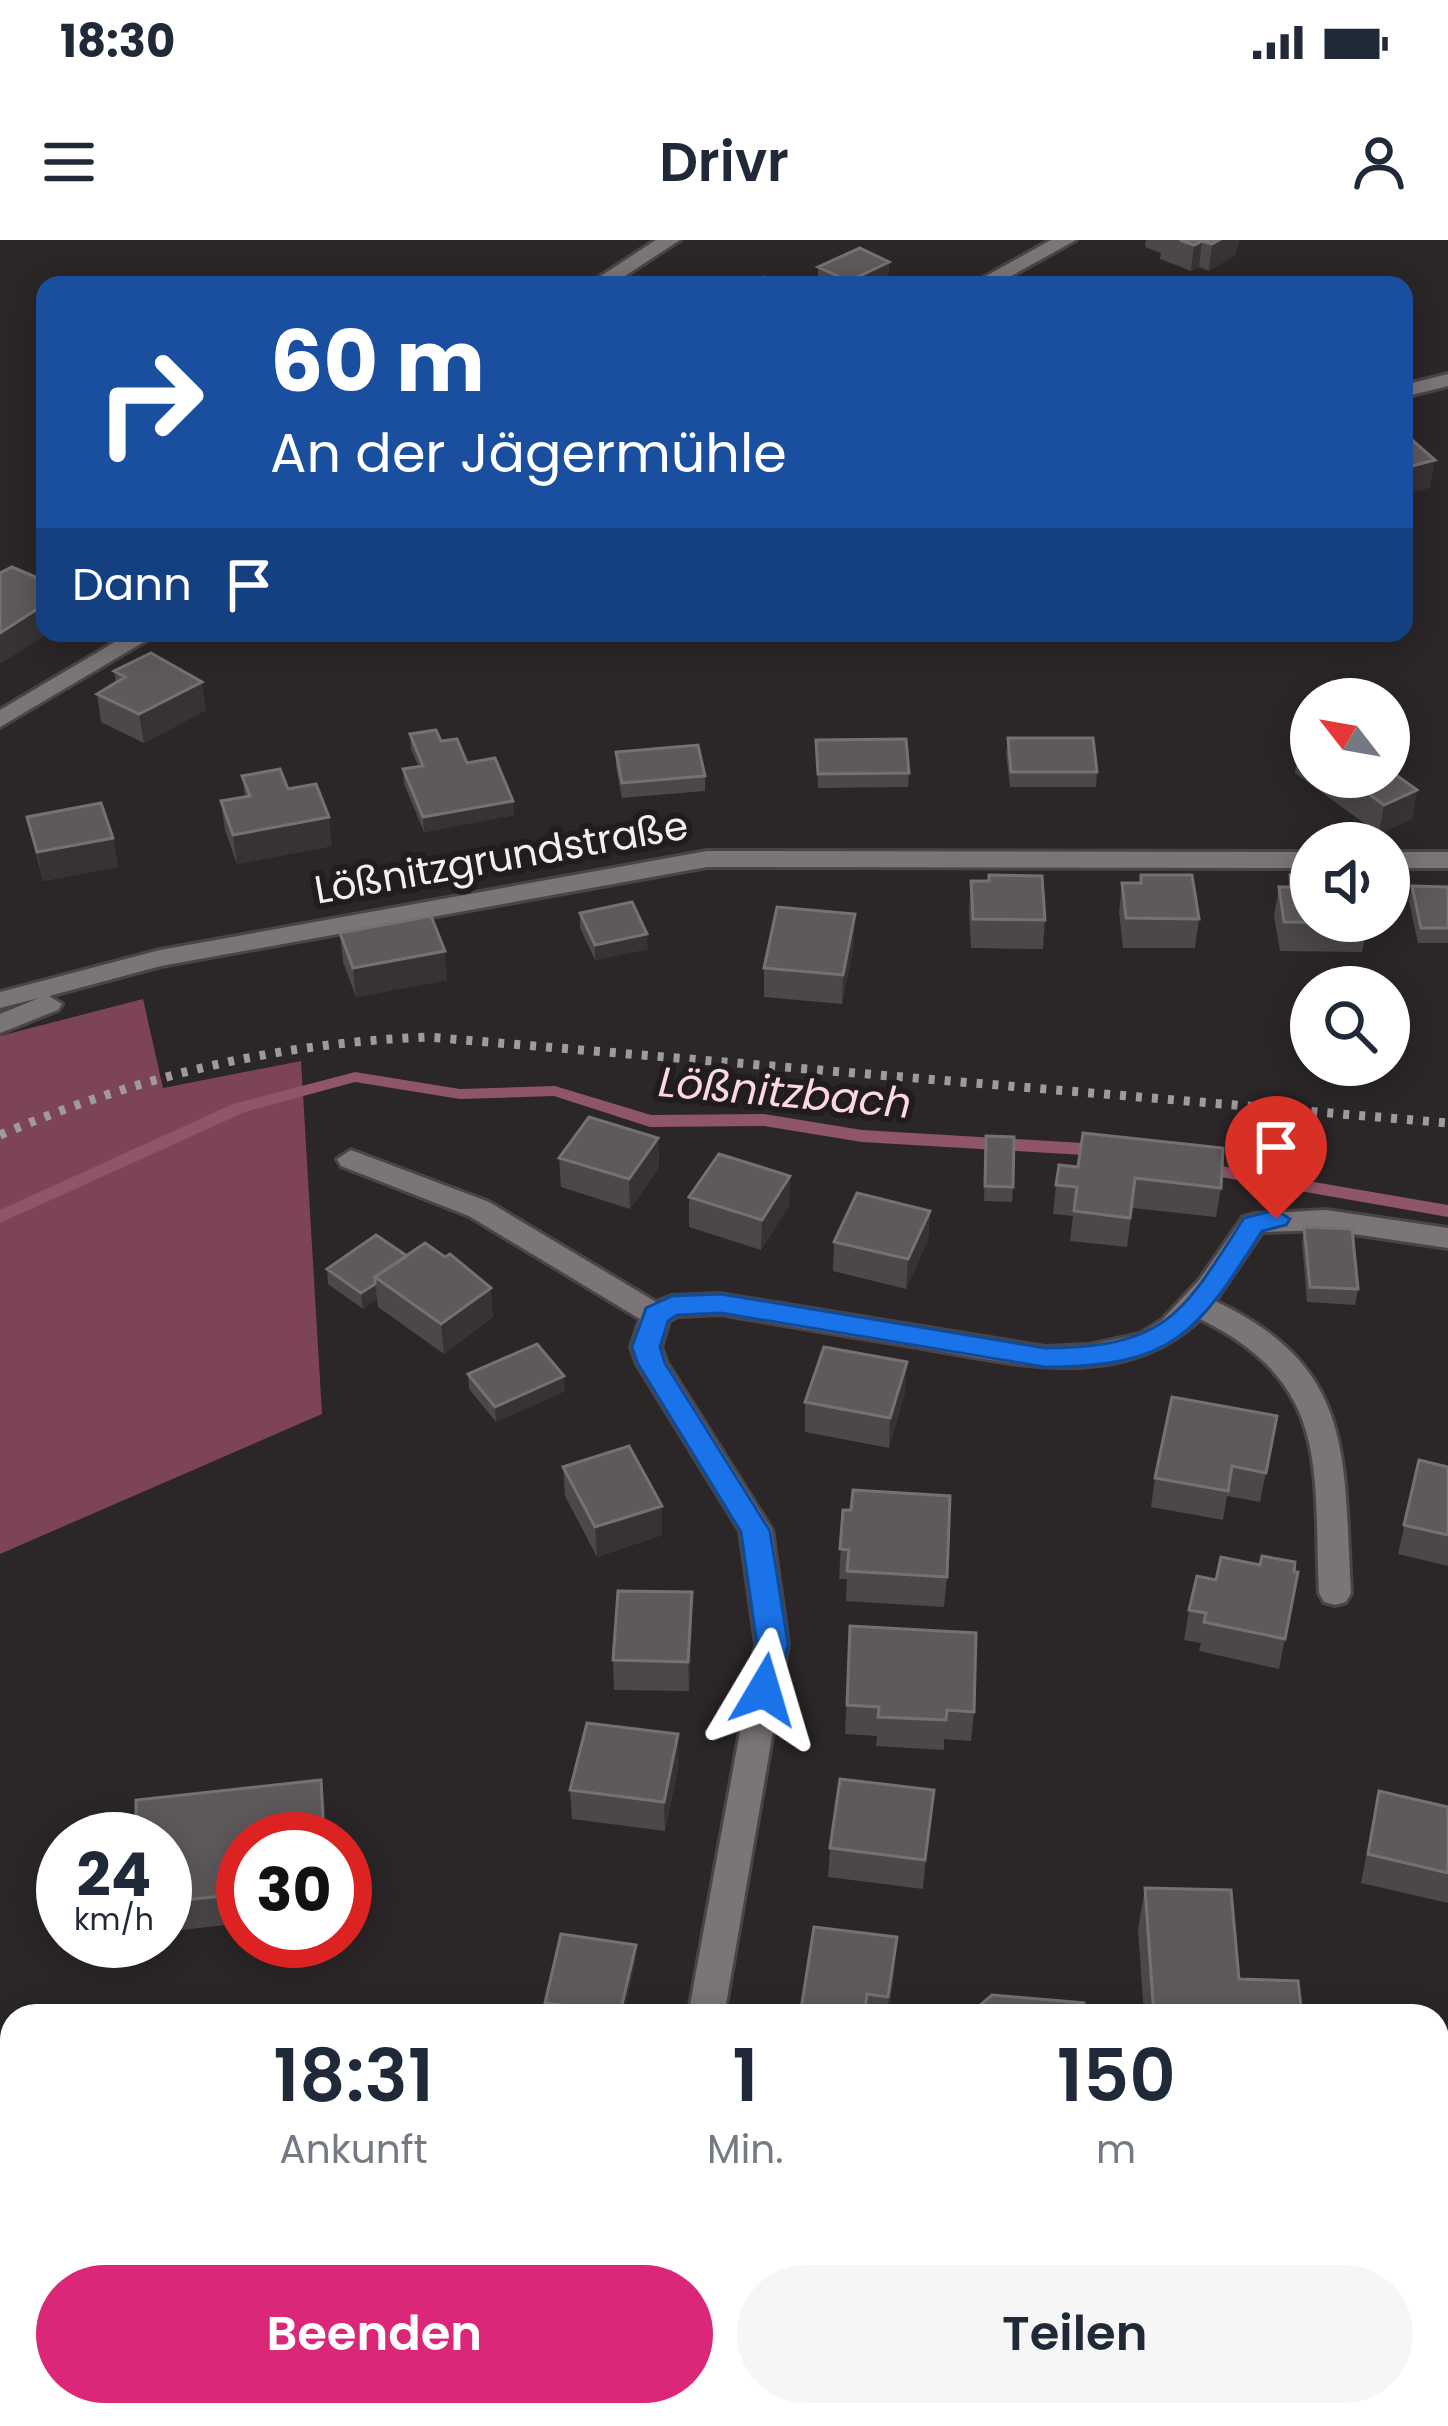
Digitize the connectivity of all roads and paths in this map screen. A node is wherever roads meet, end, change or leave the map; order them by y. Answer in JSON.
{"nodes":[{"id":1,"x":670,"y":240,"type":"edge"},
{"id":2,"x":1066,"y":240,"type":"edge"},
{"id":3,"x":612,"y":276,"type":"edge"},
{"id":4,"x":997,"y":276,"type":"edge"},
{"id":5,"x":1448,"y":380,"type":"edge"},
{"id":6,"x":1413,"y":389,"type":"edge"},
{"id":7,"x":132,"y":642,"type":"edge"},
{"id":8,"x":0,"y":720,"type":"edge"},
{"id":9,"x":1290,"y":860,"type":"edge"},
{"id":10,"x":1410,"y":860,"type":"edge"},
{"id":11,"x":1448,"y":860,"type":"edge"},
{"id":12,"x":160,"y":958,"type":"junction"},
{"id":13,"x":0,"y":1000,"type":"edge"},
{"id":14,"x":0,"y":1024,"type":"edge"},
{"id":15,"x":351,"y":1159,"type":"dead end"},
{"id":16,"x":1448,"y":1238,"type":"edge"},
{"id":17,"x":1199,"y":1306,"type":"junction"},
{"id":18,"x":656,"y":1315,"type":"junction"},
{"id":19,"x":1335,"y":1593,"type":"dead end"},
{"id":20,"x":708,"y":2004,"type":"edge"}],
"edges":[{"from":1,"to":3,"type":"street"},
{"from":2,"to":4,"type":"street"},
{"from":5,"to":6,"type":"street"},
{"from":7,"to":8,"type":"street"},
{"from":9,"to":12,"type":"street","name":"Lößnitzgrundstraße"},
{"from":10,"to":11,"type":"street"},
{"from":12,"to":13,"type":"street","name":"Lößnitzgrundstraße"},
{"from":12,"to":14,"type":"street"},
{"from":15,"to":18,"type":"street"},
{"from":16,"to":17,"type":"street"},
{"from":17,"to":18,"type":"street"},
{"from":17,"to":19,"type":"street"},
{"from":18,"to":20,"type":"street"}]}
